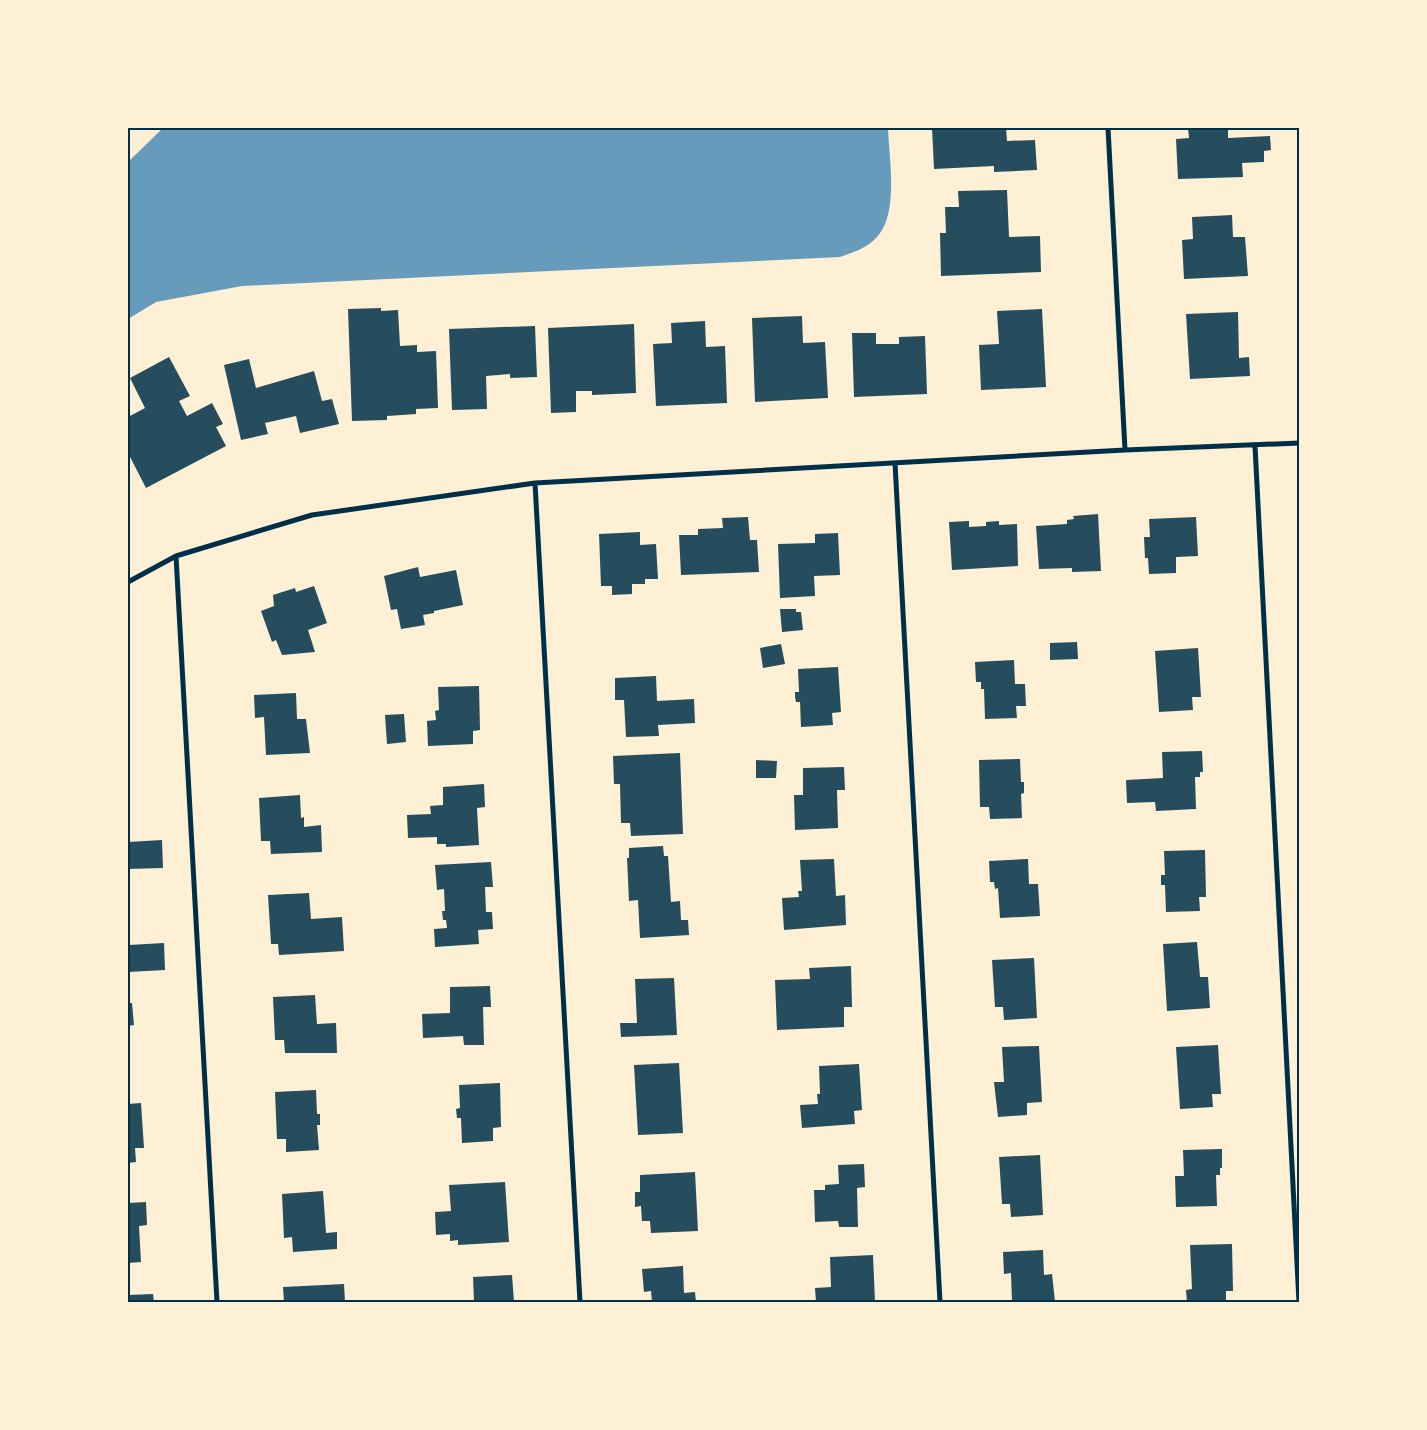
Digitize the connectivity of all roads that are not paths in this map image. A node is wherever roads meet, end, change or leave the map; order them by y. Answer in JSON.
{"nodes":[{"id":1,"x":1108,"y":128,"type":"edge"},
{"id":2,"x":1300,"y":443,"type":"edge"},
{"id":3,"x":1255,"y":446,"type":"junction"},
{"id":4,"x":1125,"y":450,"type":"junction"},
{"id":5,"x":895,"y":463,"type":"junction"},
{"id":6,"x":535,"y":483,"type":"junction"},
{"id":7,"x":176,"y":556,"type":"junction"},
{"id":8,"x":128,"y":582,"type":"edge"},
{"id":9,"x":217,"y":1302,"type":"edge"},
{"id":10,"x":580,"y":1302,"type":"edge"},
{"id":11,"x":940,"y":1302,"type":"edge"},
{"id":12,"x":1299,"y":1302,"type":"edge"}],
"edges":[{"from":1,"to":4,"type":"street"},
{"from":2,"to":3,"type":"street"},
{"from":3,"to":4,"type":"street"},
{"from":3,"to":12,"type":"street"},
{"from":4,"to":5,"type":"street"},
{"from":5,"to":6,"type":"street"},
{"from":5,"to":11,"type":"street"},
{"from":6,"to":7,"type":"street"},
{"from":6,"to":10,"type":"street"},
{"from":7,"to":8,"type":"street"},
{"from":7,"to":9,"type":"street"}]}
